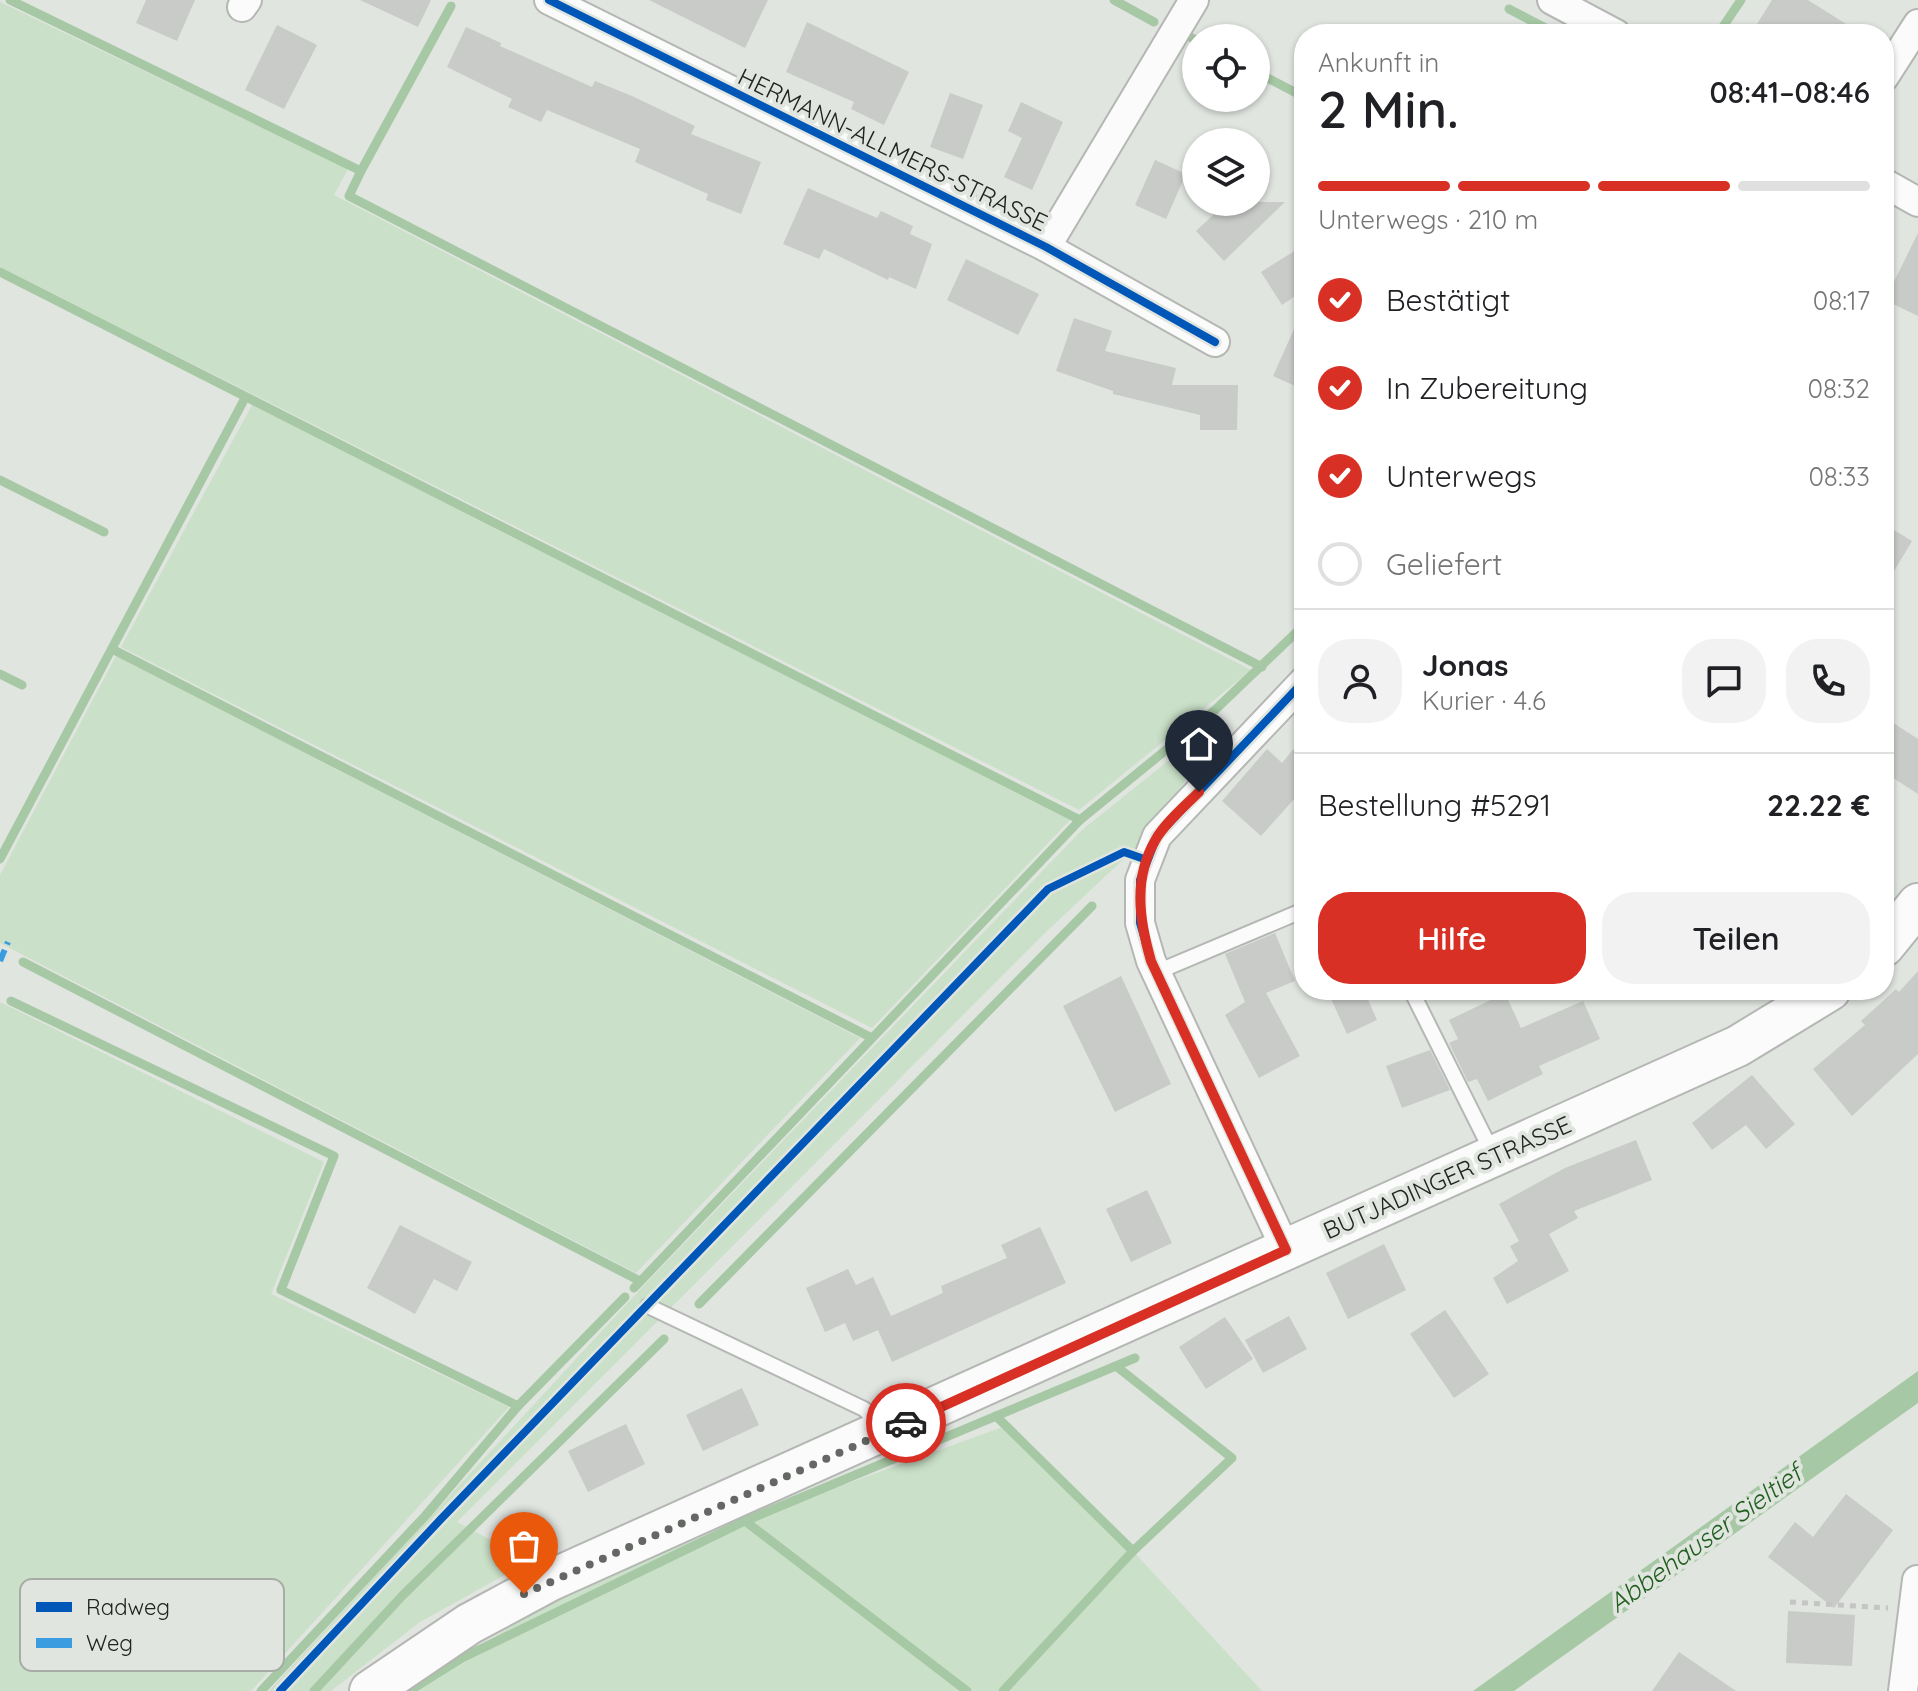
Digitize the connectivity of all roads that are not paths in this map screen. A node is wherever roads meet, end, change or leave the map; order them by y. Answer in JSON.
{"nodes":[{"id":1,"x":549,"y":0,"type":"edge"},
{"id":2,"x":1194,"y":0,"type":"edge"},
{"id":3,"x":1552,"y":0,"type":"edge"},
{"id":4,"x":1597,"y":24,"type":"edge"},
{"id":5,"x":1918,"y":24,"type":"edge"},
{"id":6,"x":1894,"y":61,"type":"edge"},
{"id":7,"x":1894,"y":189,"type":"edge"},
{"id":8,"x":1918,"y":202,"type":"edge"},
{"id":9,"x":1046,"y":247,"type":"junction"},
{"id":10,"x":1215,"y":342,"type":"dead end"},
{"id":11,"x":1294,"y":692,"type":"edge"},
{"id":12,"x":1918,"y":904,"type":"edge"},
{"id":13,"x":1294,"y":914,"type":"edge"},
{"id":14,"x":1894,"y":934,"type":"edge"},
{"id":15,"x":1157,"y":972,"type":"junction"},
{"id":16,"x":1416,"y":1000,"type":"edge"},
{"id":17,"x":1814,"y":1000,"type":"edge"},
{"id":18,"x":1493,"y":1156,"type":"junction"},
{"id":19,"x":1286,"y":1250,"type":"junction"},
{"id":20,"x":648,"y":1306,"type":"dead end"},
{"id":21,"x":887,"y":1431,"type":"junction"},
{"id":22,"x":1917,"y":1580,"type":"edge"},
{"id":23,"x":370,"y":1691,"type":"edge"},
{"id":24,"x":1903,"y":1691,"type":"edge"}],
"edges":[{"from":1,"to":9,"type":"street","name":"HERMANN-ALLMERS-STRASSE"},
{"from":2,"to":9,"type":"street","name":"HERMANN-ALLMERS-STRASSE"},
{"from":3,"to":4,"type":"street"},
{"from":5,"to":6,"type":"street"},
{"from":7,"to":8,"type":"street"},
{"from":9,"to":10,"type":"street","name":"HERMANN-ALLMERS-STRASSE"},
{"from":11,"to":15,"type":"street"},
{"from":12,"to":14,"type":"main road"},
{"from":13,"to":15,"type":"lane"},
{"from":15,"to":19,"type":"street"},
{"from":16,"to":18,"type":"lane"},
{"from":17,"to":18,"type":"main road","name":"BUTJADINGER STRASSE"},
{"from":18,"to":19,"type":"main road","name":"BUTJADINGER STRASSE"},
{"from":19,"to":21,"type":"main road","name":"BUTJADINGER STRASSE"},
{"from":20,"to":21,"type":"lane"},
{"from":21,"to":23,"type":"main road","name":"BUTJADINGER STRASSE"},
{"from":22,"to":24,"type":"street"}]}
